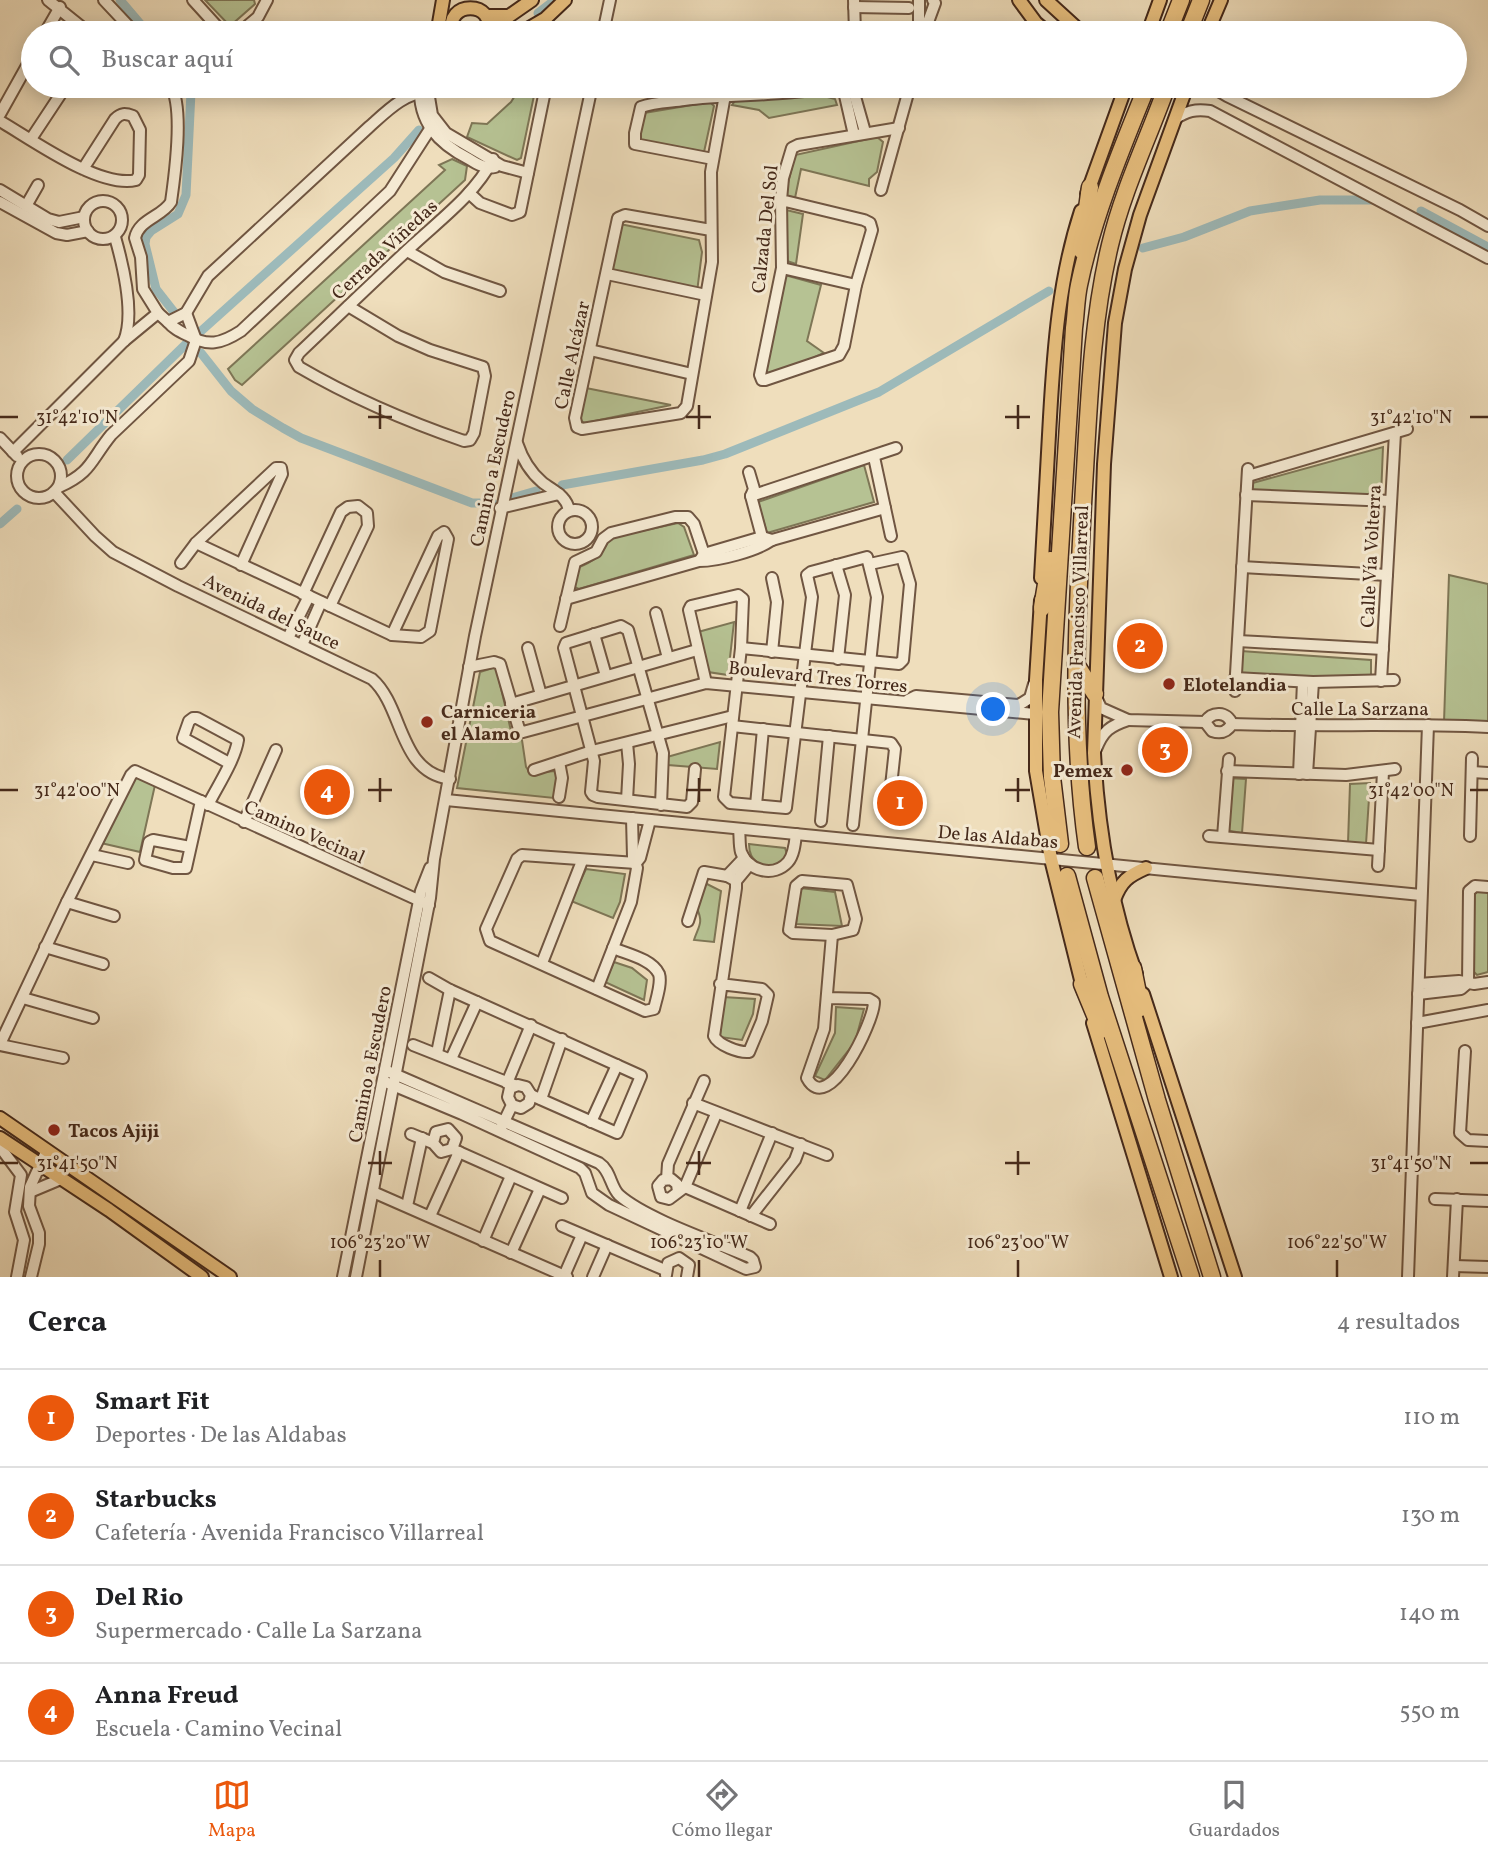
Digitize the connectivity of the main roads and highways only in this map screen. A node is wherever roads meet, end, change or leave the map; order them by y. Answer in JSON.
{"nodes":[{"id":1,"x":445,"y":0,"type":"edge"},
{"id":2,"x":532,"y":0,"type":"edge"},
{"id":3,"x":565,"y":0,"type":"edge"},
{"id":4,"x":1018,"y":0,"type":"edge"},
{"id":5,"x":1046,"y":0,"type":"edge"},
{"id":6,"x":1160,"y":0,"type":"edge"},
{"id":7,"x":1181,"y":0,"type":"edge"},
{"id":8,"x":1201,"y":0,"type":"edge"},
{"id":9,"x":1221,"y":0,"type":"edge"},
{"id":10,"x":466,"y":3,"type":"edge"},
{"id":11,"x":487,"y":16,"type":"junction"},
{"id":12,"x":440,"y":21,"type":"edge"},
{"id":13,"x":452,"y":21,"type":"edge"},
{"id":14,"x":455,"y":21,"type":"edge"},
{"id":15,"x":489,"y":21,"type":"edge"},
{"id":16,"x":542,"y":21,"type":"edge"},
{"id":17,"x":1034,"y":21,"type":"edge"},
{"id":18,"x":1069,"y":21,"type":"edge"},
{"id":19,"x":1152,"y":21,"type":"edge"},
{"id":20,"x":1173,"y":21,"type":"edge"},
{"id":21,"x":1193,"y":21,"type":"edge"},
{"id":22,"x":1213,"y":21,"type":"edge"},
{"id":23,"x":1122,"y":98,"type":"edge"},
{"id":24,"x":1142,"y":98,"type":"edge"},
{"id":25,"x":1163,"y":98,"type":"edge"},
{"id":26,"x":1169,"y":98,"type":"edge"},
{"id":27,"x":1183,"y":98,"type":"edge"},
{"id":28,"x":1153,"y":124,"type":"junction"},
{"id":29,"x":1090,"y":187,"type":"junction"},
{"id":30,"x":1079,"y":285,"type":"junction"},
{"id":31,"x":1063,"y":485,"type":"junction"},
{"id":32,"x":1042,"y":608,"type":"junction"},
{"id":33,"x":1076,"y":664,"type":"junction"},
{"id":34,"x":1095,"y":694,"type":"junction"},
{"id":35,"x":1060,"y":844,"type":"dead end"},
{"id":36,"x":1087,"y":847,"type":"dead end"},
{"id":37,"x":1146,"y":868,"type":"road end"},
{"id":38,"x":1067,"y":876,"type":"dead end"},
{"id":39,"x":1095,"y":878,"type":"dead end"},
{"id":40,"x":1114,"y":900,"type":"junction"},
{"id":41,"x":1133,"y":968,"type":"junction"},
{"id":42,"x":1082,"y":984,"type":"junction"},
{"id":43,"x":1157,"y":1100,"type":"junction"},
{"id":44,"x":1136,"y":1105,"type":"junction"},
{"id":45,"x":0,"y":1118,"type":"edge"},
{"id":46,"x":0,"y":1138,"type":"edge"},
{"id":47,"x":1212,"y":1275,"type":"edge"},
{"id":48,"x":201,"y":1277,"type":"edge"},
{"id":49,"x":230,"y":1277,"type":"edge"},
{"id":50,"x":1171,"y":1277,"type":"edge"},
{"id":51,"x":1191,"y":1277,"type":"edge"},
{"id":52,"x":1235,"y":1277,"type":"edge"}],
"edges":[{"from":1,"to":12,"type":"main road"},
{"from":1,"to":13,"type":"main road"},
{"from":2,"to":11,"type":"main road"},
{"from":3,"to":16,"type":"main road"},
{"from":4,"to":17,"type":"main road"},
{"from":5,"to":18,"type":"main road"},
{"from":6,"to":19,"type":"main road"},
{"from":7,"to":20,"type":"highway"},
{"from":8,"to":21,"type":"highway"},
{"from":9,"to":22,"type":"main road"},
{"from":10,"to":11,"type":"main road"},
{"from":10,"to":14,"type":"main road"},
{"from":11,"to":15,"type":"main road"},
{"from":23,"to":29,"type":"main road","name":"Avenida Francisco Villarreal"},
{"from":24,"to":30,"type":"highway","name":"Avenida Francisco Villarreal"},
{"from":25,"to":28,"type":"highway","name":"Avenida Francisco Villarreal"},
{"from":26,"to":28,"type":"highway"},
{"from":27,"to":34,"type":"main road","name":"Avenida Francisco Villarreal"},
{"from":28,"to":33,"type":"highway","name":"Avenida Francisco Villarreal"},
{"from":29,"to":30,"type":"highway"},
{"from":29,"to":32,"type":"main road","name":"Avenida Francisco Villarreal"},
{"from":30,"to":31,"type":"highway","name":"Avenida Francisco Villarreal"},
{"from":31,"to":32,"type":"highway"},
{"from":31,"to":35,"type":"highway","name":"Avenida Francisco Villarreal"},
{"from":32,"to":42,"type":"main road","name":"Avenida Francisco Villarreal"},
{"from":33,"to":34,"type":"highway"},
{"from":33,"to":36,"type":"highway","name":"Avenida Francisco Villarreal"},
{"from":34,"to":40,"type":"main road","name":"Avenida Francisco Villarreal"},
{"from":37,"to":40,"type":"main road"},
{"from":38,"to":44,"type":"highway"},
{"from":39,"to":43,"type":"highway"},
{"from":40,"to":41,"type":"main road","name":"Avenida Francisco Villarreal"},
{"from":41,"to":43,"type":"highway"},
{"from":41,"to":52,"type":"main road","name":"Avenida Francisco Villarreal"},
{"from":42,"to":44,"type":"highway"},
{"from":42,"to":50,"type":"main road","name":"Avenida Francisco Villarreal"},
{"from":43,"to":47,"type":"highway"},
{"from":44,"to":51,"type":"highway"},
{"from":45,"to":49,"type":"main road"},
{"from":46,"to":48,"type":"main road"}]}
